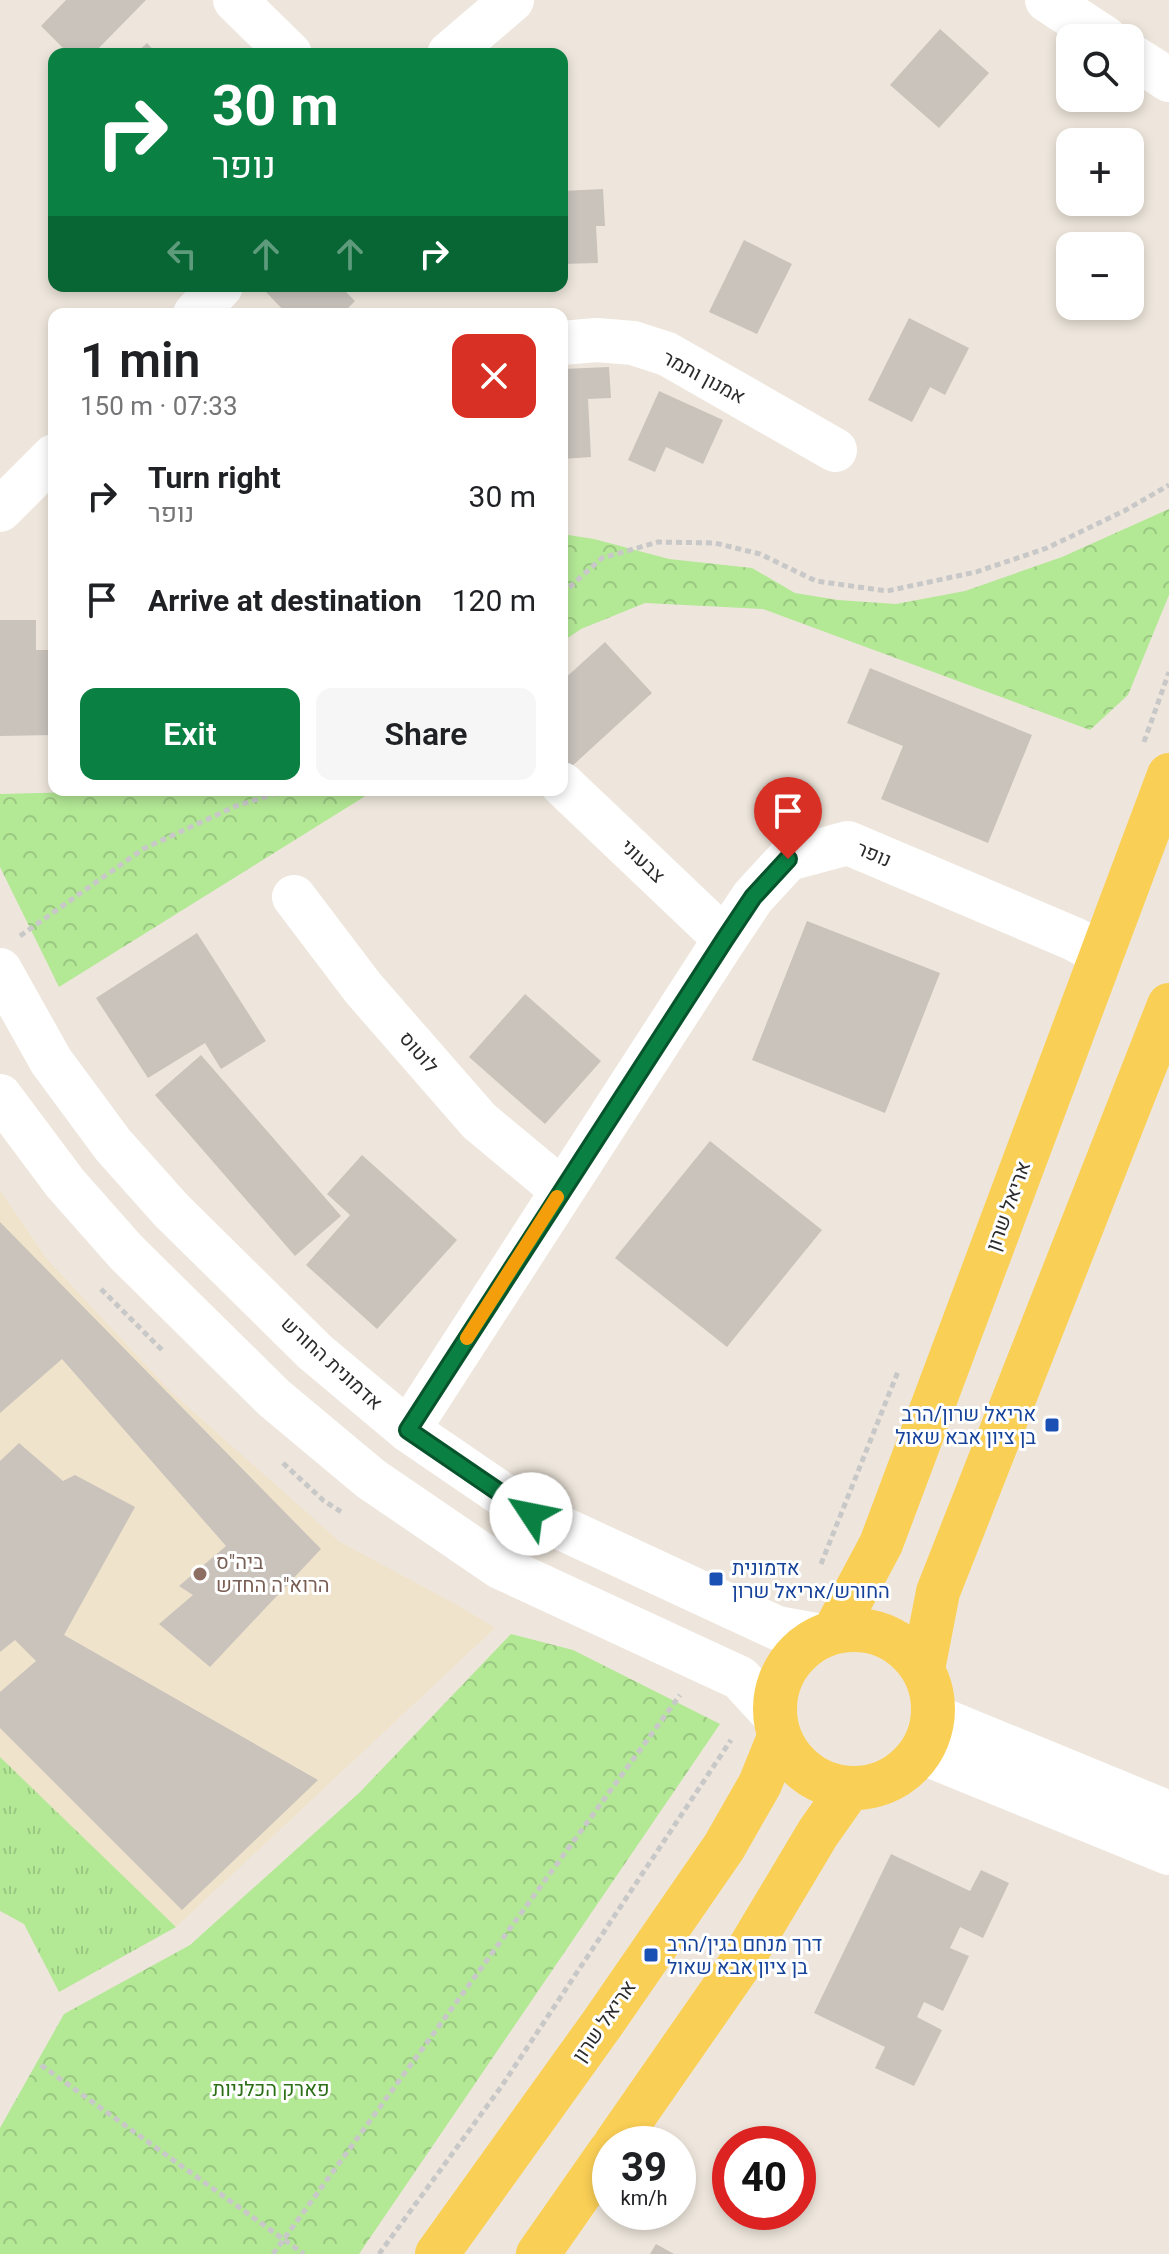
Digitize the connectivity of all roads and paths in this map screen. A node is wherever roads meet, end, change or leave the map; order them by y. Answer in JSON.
{"nodes":[{"id":1,"x":235,"y":0,"type":"edge"},
{"id":2,"x":512,"y":0,"type":"edge"},
{"id":3,"x":1047,"y":0,"type":"edge"},
{"id":4,"x":1084,"y":24,"type":"edge"},
{"id":5,"x":284,"y":48,"type":"edge"},
{"id":6,"x":456,"y":48,"type":"edge"},
{"id":7,"x":1144,"y":64,"type":"edge"},
{"id":8,"x":1169,"y":80,"type":"edge"},
{"id":9,"x":568,"y":342,"type":"edge"},
{"id":10,"x":835,"y":450,"type":"dead end"},
{"id":11,"x":48,"y":462,"type":"edge"},
{"id":12,"x":1169,"y":485,"type":"edge"},
{"id":13,"x":0,"y":510,"type":"edge"},
{"id":14,"x":568,"y":589,"type":"edge"},
{"id":15,"x":1169,"y":672,"type":"edge"},
{"id":16,"x":1156,"y":760,"type":"edge"},
{"id":17,"x":568,"y":790,"type":"edge"},
{"id":18,"x":267,"y":796,"type":"edge"},
{"id":19,"x":294,"y":897,"type":"dead end"},
{"id":20,"x":725,"y":939,"type":"junction"},
{"id":21,"x":1102,"y":954,"type":"junction"},
{"id":22,"x":6,"y":956,"type":"edge"},
{"id":23,"x":1169,"y":1005,"type":"edge"},
{"id":24,"x":0,"y":1096,"type":"edge"},
{"id":25,"x":562,"y":1190,"type":"junction"},
{"id":26,"x":901,"y":1366,"type":"dead end"},
{"id":27,"x":408,"y":1430,"type":"junction"},
{"id":28,"x":817,"y":1572,"type":"dead end"},
{"id":29,"x":828,"y":1634,"type":"junction"},
{"id":30,"x":705,"y":1662,"type":"junction"},
{"id":31,"x":923,"y":1669,"type":"junction"},
{"id":32,"x":771,"y":1716,"type":"junction"},
{"id":33,"x":927,"y":1734,"type":"junction"},
{"id":34,"x":849,"y":1789,"type":"junction"},
{"id":35,"x":1169,"y":1813,"type":"edge"},
{"id":36,"x":1169,"y":1853,"type":"edge"},
{"id":37,"x":41,"y":2065,"type":"dead end"},
{"id":38,"x":628,"y":2126,"type":"edge"},
{"id":39,"x":592,"y":2177,"type":"edge"},
{"id":40,"x":284,"y":2239,"type":"junction"},
{"id":41,"x":273,"y":2254,"type":"edge"},
{"id":42,"x":304,"y":2254,"type":"edge"},
{"id":43,"x":379,"y":2254,"type":"edge"},
{"id":44,"x":437,"y":2254,"type":"edge"},
{"id":45,"x":538,"y":2254,"type":"edge"}],
"edges":[{"from":1,"to":5,"type":"street"},
{"from":2,"to":6,"type":"street"},
{"from":3,"to":4,"type":"street"},
{"from":7,"to":8,"type":"street"},
{"from":9,"to":10,"type":"street","name":"אמנון ותמר"},
{"from":11,"to":13,"type":"street"},
{"from":12,"to":14,"type":"path"},
{"from":15,"to":16,"type":"path"},
{"from":16,"to":21,"type":"main road","name":"אריאל שרון"},
{"from":17,"to":20,"type":"street","name":"צבעוני"},
{"from":18,"to":22,"type":"path"},
{"from":19,"to":25,"type":"street","name":"לוטוס"},
{"from":20,"to":21,"type":"street","name":"נופר"},
{"from":20,"to":25,"type":"street","name":"נופר"},
{"from":21,"to":29,"type":"main road","name":"אריאל שרון"},
{"from":22,"to":27,"type":"street","name":"אדמונית החורש"},
{"from":23,"to":31,"type":"main road"},
{"from":24,"to":30,"type":"street"},
{"from":25,"to":27,"type":"street","name":"נופר"},
{"from":26,"to":28,"type":"path"},
{"from":27,"to":29,"type":"street","name":"אדמונית החורש"},
{"from":29,"to":31,"type":"main road"},
{"from":29,"to":32,"type":"main road"},
{"from":30,"to":32,"type":"street"},
{"from":30,"to":40,"type":"path"},
{"from":31,"to":33,"type":"main road"},
{"from":32,"to":34,"type":"main road"},
{"from":32,"to":43,"type":"path"},
{"from":32,"to":44,"type":"main road","name":"אריאל שרון"},
{"from":33,"to":34,"type":"main road"},
{"from":33,"to":35,"type":"street"},
{"from":33,"to":36,"type":"street"},
{"from":34,"to":38,"type":"main road"},
{"from":37,"to":40,"type":"path"},
{"from":39,"to":45,"type":"main road"},
{"from":40,"to":41,"type":"path"},
{"from":40,"to":42,"type":"path"}]}
